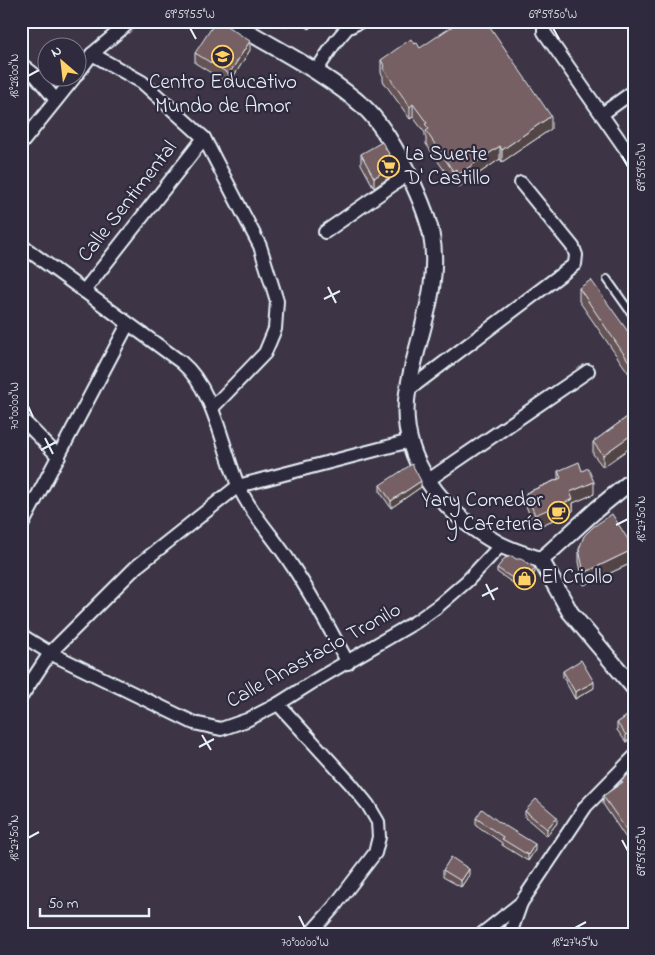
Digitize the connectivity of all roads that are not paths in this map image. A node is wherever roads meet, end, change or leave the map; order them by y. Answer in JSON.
{"nodes":[{"id":1,"x":131,"y":21,"type":"edge"},
{"id":2,"x":230,"y":21,"type":"edge"},
{"id":3,"x":361,"y":21,"type":"edge"},
{"id":4,"x":544,"y":26,"type":"edge"},
{"id":5,"x":92,"y":54,"type":"junction"},
{"id":6,"x":88,"y":59,"type":"edge"},
{"id":7,"x":21,"y":64,"type":"edge"},
{"id":8,"x":316,"y":71,"type":"junction"},
{"id":9,"x":66,"y":88,"type":"edge"},
{"id":10,"x":634,"y":92,"type":"edge"},
{"id":11,"x":56,"y":100,"type":"junction"},
{"id":12,"x":602,"y":114,"type":"junction"},
{"id":13,"x":204,"y":138,"type":"junction"},
{"id":14,"x":21,"y":144,"type":"edge"},
{"id":15,"x":634,"y":161,"type":"edge"},
{"id":16,"x":408,"y":174,"type":"junction"},
{"id":17,"x":521,"y":183,"type":"dead end"},
{"id":18,"x":324,"y":232,"type":"dead end"},
{"id":19,"x":21,"y":246,"type":"edge"},
{"id":20,"x":607,"y":279,"type":"dead end"},
{"id":21,"x":84,"y":291,"type":"junction"},
{"id":22,"x":634,"y":317,"type":"edge"},
{"id":23,"x":128,"y":324,"type":"junction"},
{"id":24,"x":588,"y":371,"type":"dead end"},
{"id":25,"x":408,"y":390,"type":"junction"},
{"id":26,"x":212,"y":408,"type":"junction"},
{"id":27,"x":21,"y":418,"type":"edge"},
{"id":28,"x":410,"y":441,"type":"junction"},
{"id":29,"x":59,"y":457,"type":"junction"},
{"id":30,"x":634,"y":479,"type":"edge"},
{"id":31,"x":428,"y":481,"type":"junction"},
{"id":32,"x":238,"y":486,"type":"junction"},
{"id":33,"x":21,"y":527,"type":"edge"},
{"id":34,"x":501,"y":545,"type":"junction"},
{"id":35,"x":541,"y":560,"type":"junction"},
{"id":36,"x":21,"y":635,"type":"edge"},
{"id":37,"x":50,"y":653,"type":"junction"},
{"id":38,"x":348,"y":662,"type":"junction"},
{"id":39,"x":634,"y":688,"type":"edge"},
{"id":40,"x":21,"y":697,"type":"edge"},
{"id":41,"x":278,"y":704,"type":"junction"},
{"id":42,"x":634,"y":757,"type":"edge"},
{"id":43,"x":521,"y":903,"type":"junction"},
{"id":44,"x":310,"y":934,"type":"edge"},
{"id":45,"x":482,"y":934,"type":"edge"},
{"id":46,"x":510,"y":934,"type":"edge"}],
"edges":[{"from":1,"to":5,"type":"street"},
{"from":2,"to":8,"type":"street"},
{"from":3,"to":8,"type":"street"},
{"from":4,"to":12,"type":"street"},
{"from":5,"to":6,"type":"street"},
{"from":5,"to":13,"type":"street"},
{"from":7,"to":11,"type":"street"},
{"from":8,"to":16,"type":"street"},
{"from":9,"to":11,"type":"street"},
{"from":10,"to":12,"type":"street"},
{"from":11,"to":14,"type":"street"},
{"from":12,"to":15,"type":"street"},
{"from":13,"to":21,"type":"street","name":"Calle Sentimental"},
{"from":13,"to":26,"type":"street"},
{"from":16,"to":18,"type":"street"},
{"from":16,"to":25,"type":"street"},
{"from":17,"to":25,"type":"street"},
{"from":19,"to":21,"type":"street"},
{"from":20,"to":22,"type":"lane"},
{"from":21,"to":23,"type":"street"},
{"from":23,"to":26,"type":"street"},
{"from":23,"to":29,"type":"street"},
{"from":24,"to":31,"type":"street"},
{"from":25,"to":28,"type":"street"},
{"from":26,"to":32,"type":"street"},
{"from":27,"to":29,"type":"street"},
{"from":28,"to":31,"type":"street"},
{"from":28,"to":32,"type":"street"},
{"from":29,"to":33,"type":"street"},
{"from":30,"to":35,"type":"street"},
{"from":31,"to":34,"type":"street"},
{"from":32,"to":37,"type":"street"},
{"from":32,"to":38,"type":"street"},
{"from":34,"to":35,"type":"street"},
{"from":34,"to":38,"type":"street","name":"Calle Anastacio Tronilo"},
{"from":35,"to":39,"type":"street"},
{"from":36,"to":37,"type":"street","name":"Calle Anastacio Tronilo"},
{"from":37,"to":40,"type":"street"},
{"from":37,"to":41,"type":"street","name":"Calle Anastacio Tronilo"},
{"from":38,"to":41,"type":"street","name":"Calle Anastacio Tronilo"},
{"from":41,"to":44,"type":"street"},
{"from":42,"to":43,"type":"street"},
{"from":43,"to":45,"type":"street"},
{"from":43,"to":46,"type":"street"}]}
